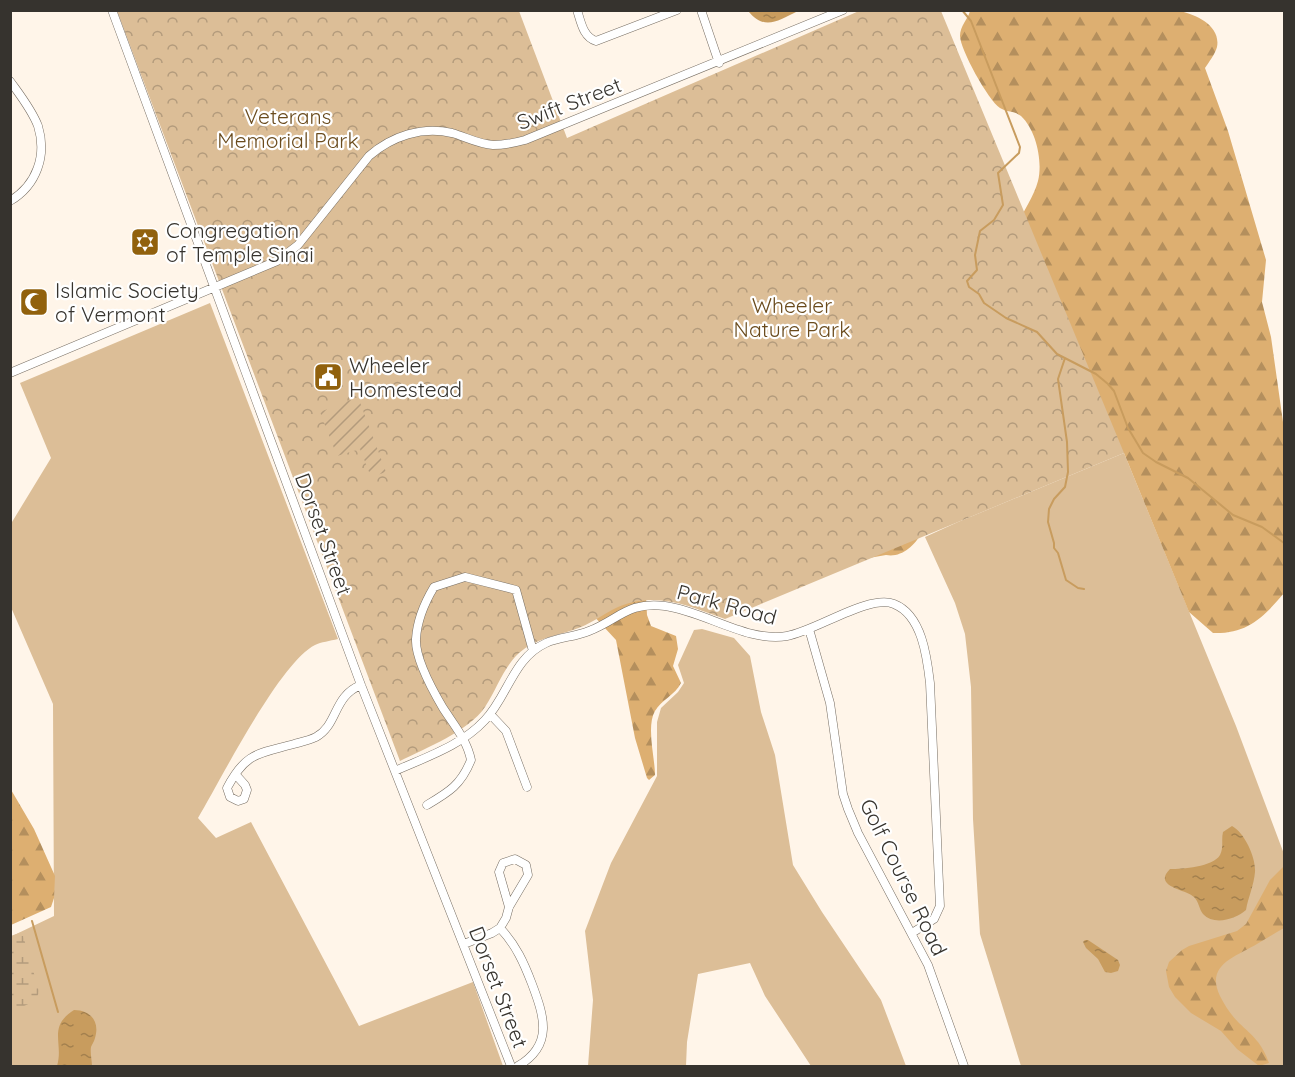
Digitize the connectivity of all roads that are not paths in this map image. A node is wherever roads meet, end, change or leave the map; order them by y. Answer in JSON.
{"nodes":[{"id":1,"x":112,"y":10,"type":"edge"},
{"id":2,"x":577,"y":10,"type":"edge"},
{"id":3,"x":677,"y":10,"type":"edge"},
{"id":4,"x":701,"y":10,"type":"edge"},
{"id":5,"x":843,"y":10,"type":"edge"},
{"id":6,"x":719,"y":63,"type":"junction"},
{"id":7,"x":10,"y":81,"type":"edge"},
{"id":8,"x":10,"y":201,"type":"edge"},
{"id":9,"x":215,"y":288,"type":"junction"},
{"id":10,"x":10,"y":373,"type":"edge"},
{"id":11,"x":810,"y":629,"type":"junction"},
{"id":12,"x":533,"y":651,"type":"junction"},
{"id":13,"x":361,"y":685,"type":"junction"},
{"id":14,"x":490,"y":714,"type":"junction"},
{"id":15,"x":464,"y":738,"type":"junction"},
{"id":16,"x":395,"y":771,"type":"junction"},
{"id":17,"x":236,"y":775,"type":"dead end"},
{"id":18,"x":527,"y":787,"type":"dead end"},
{"id":19,"x":427,"y":805,"type":"dead end"},
{"id":20,"x":509,"y":907,"type":"junction"},
{"id":21,"x":500,"y":928,"type":"junction"},
{"id":22,"x":912,"y":933,"type":"junction"},
{"id":23,"x":464,"y":944,"type":"junction"},
{"id":24,"x":511,"y":1066,"type":"edge"},
{"id":25,"x":518,"y":1066,"type":"edge"},
{"id":26,"x":964,"y":1066,"type":"edge"}],
"edges":[{"from":1,"to":9,"type":"street","name":"Dorset Street"},
{"from":2,"to":3,"type":"street"},
{"from":4,"to":6,"type":"street"},
{"from":5,"to":6,"type":"street","name":"Swift Street"},
{"from":6,"to":9,"type":"street","name":"Swift Street"},
{"from":7,"to":8,"type":"street"},
{"from":9,"to":10,"type":"street","name":"Swift Street"},
{"from":9,"to":13,"type":"street","name":"Dorset Street"},
{"from":11,"to":12,"type":"street","name":"Park Road"},
{"from":11,"to":22,"type":"street","name":"Golf Course Road"},
{"from":11,"to":22,"type":"street","name":"Park Road"},
{"from":12,"to":14,"type":"street","name":"Park Road"},
{"from":12,"to":15,"type":"street"},
{"from":13,"to":16,"type":"street","name":"Dorset Street"},
{"from":13,"to":17,"type":"street"},
{"from":14,"to":15,"type":"street","name":"Park Road"},
{"from":14,"to":18,"type":"street"},
{"from":15,"to":16,"type":"street","name":"Park Road"},
{"from":15,"to":19,"type":"street"},
{"from":16,"to":23,"type":"street","name":"Dorset Street"},
{"from":20,"to":20,"type":"street"},
{"from":20,"to":21,"type":"street"},
{"from":21,"to":23,"type":"street"},
{"from":21,"to":25,"type":"street"},
{"from":22,"to":26,"type":"street","name":"Golf Course Road"},
{"from":23,"to":24,"type":"street","name":"Dorset Street"}]}
